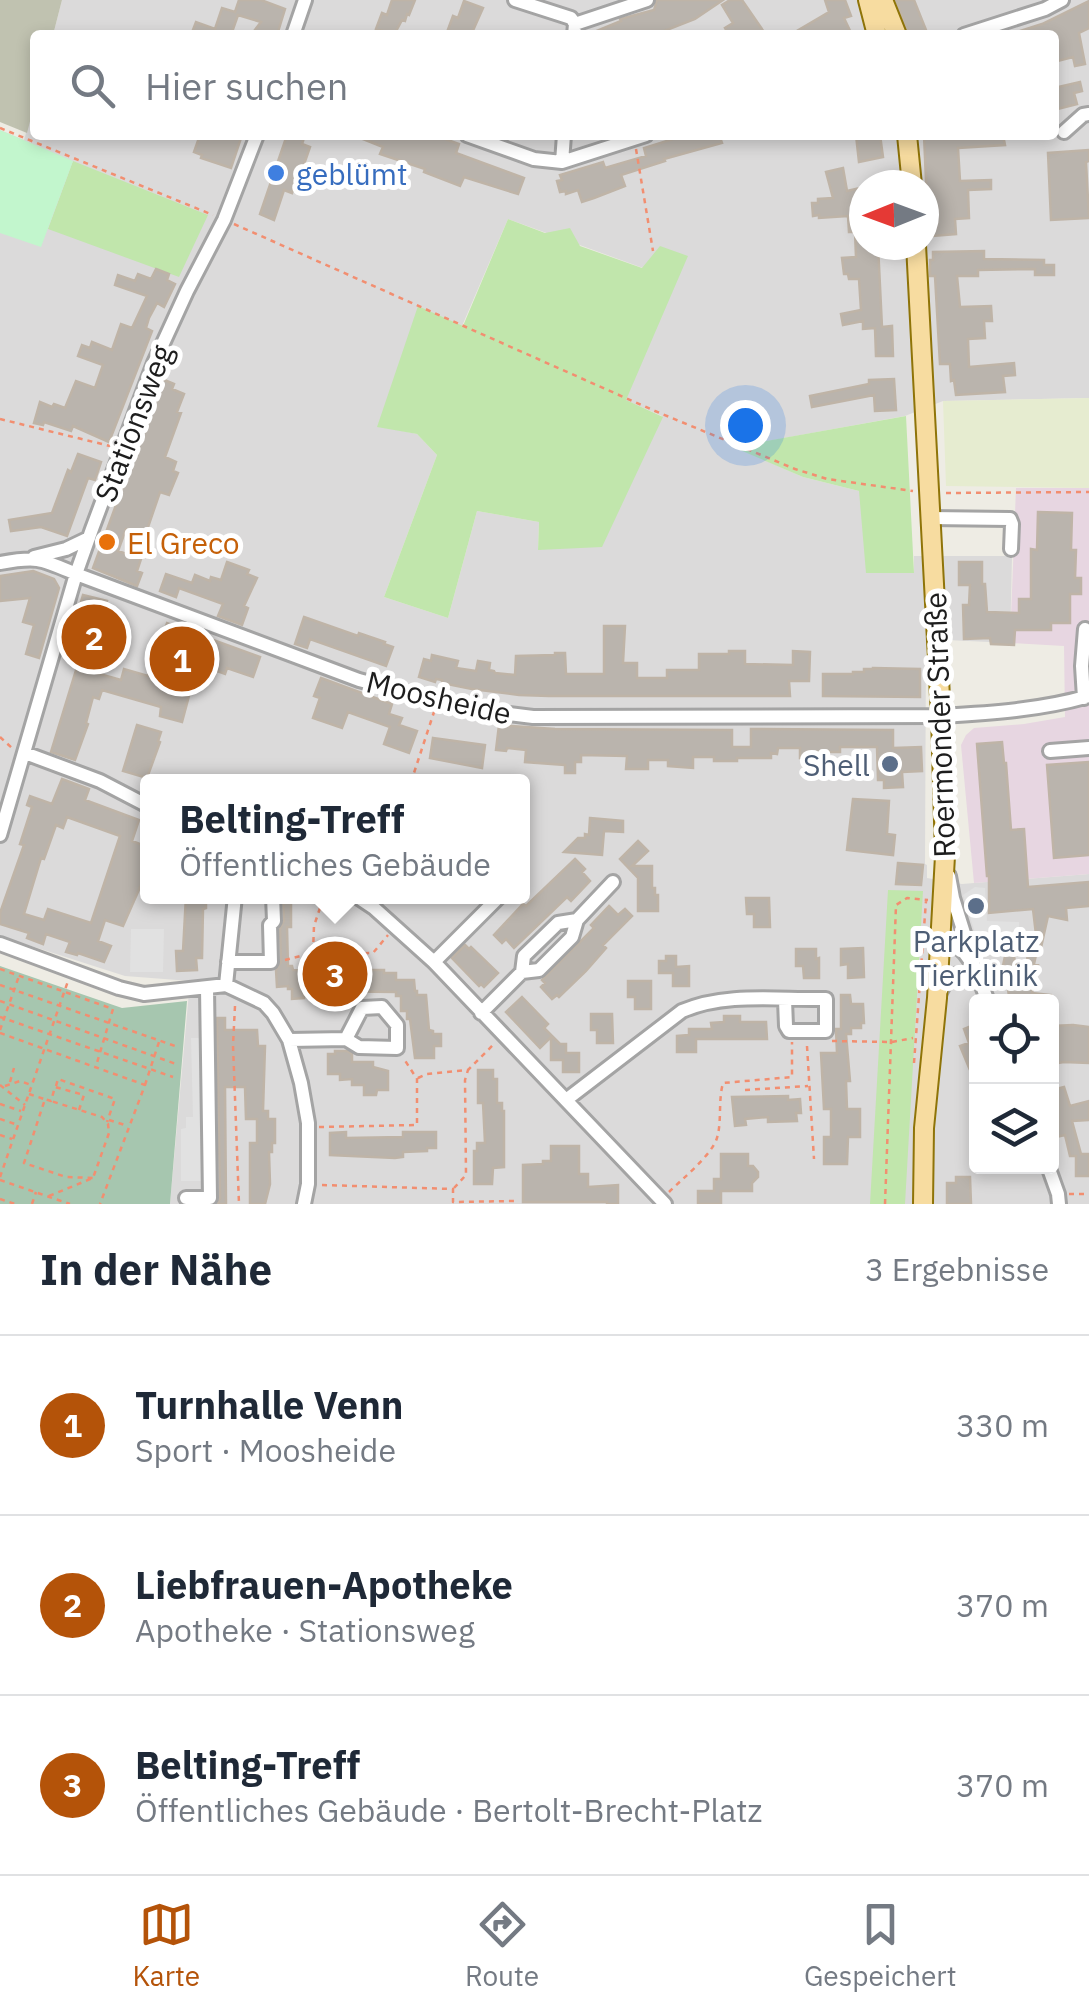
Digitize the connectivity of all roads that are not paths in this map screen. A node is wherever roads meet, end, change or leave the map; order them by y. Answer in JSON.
{"nodes":[{"id":1,"x":304,"y":0,"type":"edge"},
{"id":2,"x":515,"y":0,"type":"edge"},
{"id":3,"x":645,"y":0,"type":"edge"},
{"id":4,"x":868,"y":0,"type":"edge"},
{"id":5,"x":883,"y":0,"type":"edge"},
{"id":6,"x":1062,"y":0,"type":"edge"},
{"id":7,"x":295,"y":30,"type":"edge"},
{"id":8,"x":574,"y":30,"type":"edge"},
{"id":9,"x":877,"y":30,"type":"edge"},
{"id":10,"x":895,"y":30,"type":"edge"},
{"id":11,"x":980,"y":30,"type":"edge"},
{"id":12,"x":1089,"y":114,"type":"edge"},
{"id":13,"x":1064,"y":132,"type":"dead end"},
{"id":14,"x":255,"y":140,"type":"edge"},
{"id":15,"x":481,"y":140,"type":"edge"},
{"id":16,"x":564,"y":140,"type":"edge"},
{"id":17,"x":631,"y":140,"type":"edge"},
{"id":18,"x":908,"y":140,"type":"edge"},
{"id":19,"x":562,"y":162,"type":"junction"},
{"id":20,"x":910,"y":170,"type":"edge"},
{"id":21,"x":917,"y":260,"type":"edge"},
{"id":22,"x":930,"y":518,"type":"junction"},
{"id":23,"x":89,"y":538,"type":"junction"},
{"id":24,"x":1011,"y":549,"type":"dead end"},
{"id":25,"x":26,"y":558,"type":"junction"},
{"id":26,"x":0,"y":563,"type":"edge"},
{"id":27,"x":76,"y":574,"type":"junction"},
{"id":28,"x":1084,"y":629,"type":"dead end"},
{"id":29,"x":1086,"y":697,"type":"edge"},
{"id":30,"x":941,"y":716,"type":"junction"},
{"id":31,"x":1089,"y":748,"type":"edge"},
{"id":32,"x":1050,"y":751,"type":"dead end"},
{"id":33,"x":25,"y":754,"type":"junction"},
{"id":34,"x":140,"y":802,"type":"edge"},
{"id":35,"x":0,"y":835,"type":"edge"},
{"id":36,"x":945,"y":856,"type":"junction"},
{"id":37,"x":613,"y":882,"type":"dead end"},
{"id":38,"x":234,"y":904,"type":"edge"},
{"id":39,"x":273,"y":904,"type":"edge"},
{"id":40,"x":368,"y":904,"type":"edge"},
{"id":41,"x":492,"y":904,"type":"edge"},
{"id":42,"x":941,"y":937,"type":"junction"},
{"id":43,"x":0,"y":944,"type":"edge"},
{"id":44,"x":228,"y":962,"type":"junction"},
{"id":45,"x":434,"y":962,"type":"junction"},
{"id":46,"x":976,"y":970,"type":"junction"},
{"id":47,"x":231,"y":987,"type":"junction"},
{"id":48,"x":206,"y":988,"type":"junction"},
{"id":49,"x":985,"y":994,"type":"edge"},
{"id":50,"x":936,"y":998,"type":"junction"},
{"id":51,"x":785,"y":1000,"type":"junction"},
{"id":52,"x":481,"y":1013,"type":"junction"},
{"id":53,"x":346,"y":1039,"type":"junction"},
{"id":54,"x":289,"y":1040,"type":"junction"},
{"id":55,"x":566,"y":1100,"type":"junction"},
{"id":56,"x":1050,"y":1174,"type":"edge"},
{"id":57,"x":186,"y":1198,"type":"dead end"},
{"id":58,"x":1058,"y":1199,"type":"edge"},
{"id":59,"x":662,"y":1200,"type":"edge"},
{"id":60,"x":304,"y":1204,"type":"edge"},
{"id":61,"x":923,"y":1204,"type":"edge"}],
"edges":[{"from":1,"to":7,"type":"street"},
{"from":2,"to":8,"type":"street"},
{"from":3,"to":8,"type":"street"},
{"from":4,"to":9,"type":"main road"},
{"from":5,"to":10,"type":"main road"},
{"from":6,"to":11,"type":"street"},
{"from":12,"to":13,"type":"street"},
{"from":14,"to":23,"type":"street","name":"Stationsweg"},
{"from":15,"to":19,"type":"street"},
{"from":16,"to":19,"type":"street"},
{"from":17,"to":19,"type":"street"},
{"from":18,"to":20,"type":"main road"},
{"from":21,"to":22,"type":"main road","name":"Roermonder Straße"},
{"from":22,"to":24,"type":"street"},
{"from":22,"to":30,"type":"main road","name":"Roermonder Straße"},
{"from":23,"to":25,"type":"street"},
{"from":23,"to":27,"type":"street","name":"Stationsweg"},
{"from":25,"to":26,"type":"street"},
{"from":25,"to":27,"type":"street","name":"Moosheide"},
{"from":27,"to":30,"type":"street","name":"Moosheide"},
{"from":27,"to":33,"type":"street","name":"Stationsweg"},
{"from":28,"to":29,"type":"street"},
{"from":29,"to":30,"type":"street","name":"Moosheide"},
{"from":30,"to":36,"type":"main road","name":"Roermonder Straße"},
{"from":31,"to":32,"type":"street"},
{"from":33,"to":34,"type":"street"},
{"from":33,"to":35,"type":"street","name":"Stationsweg"},
{"from":36,"to":42,"type":"main road","name":"Roermonder Straße"},
{"from":36,"to":46,"type":"street"},
{"from":37,"to":52,"type":"street"},
{"from":38,"to":44,"type":"street"},
{"from":39,"to":44,"type":"street"},
{"from":40,"to":45,"type":"street"},
{"from":41,"to":45,"type":"street"},
{"from":42,"to":46,"type":"street"},
{"from":42,"to":50,"type":"main road","name":"Roermonder Straße"},
{"from":43,"to":48,"type":"street"},
{"from":44,"to":47,"type":"street"},
{"from":45,"to":52,"type":"street"},
{"from":46,"to":49,"type":"street"},
{"from":46,"to":50,"type":"street"},
{"from":47,"to":48,"type":"street"},
{"from":47,"to":54,"type":"street"},
{"from":48,"to":57,"type":"street"},
{"from":50,"to":61,"type":"main road","name":"Roermonder Straße"},
{"from":51,"to":51,"type":"street"},
{"from":51,"to":55,"type":"street"},
{"from":52,"to":55,"type":"street"},
{"from":53,"to":53,"type":"street"},
{"from":53,"to":54,"type":"street"},
{"from":54,"to":60,"type":"street"},
{"from":55,"to":59,"type":"street"},
{"from":56,"to":58,"type":"street"}]}
